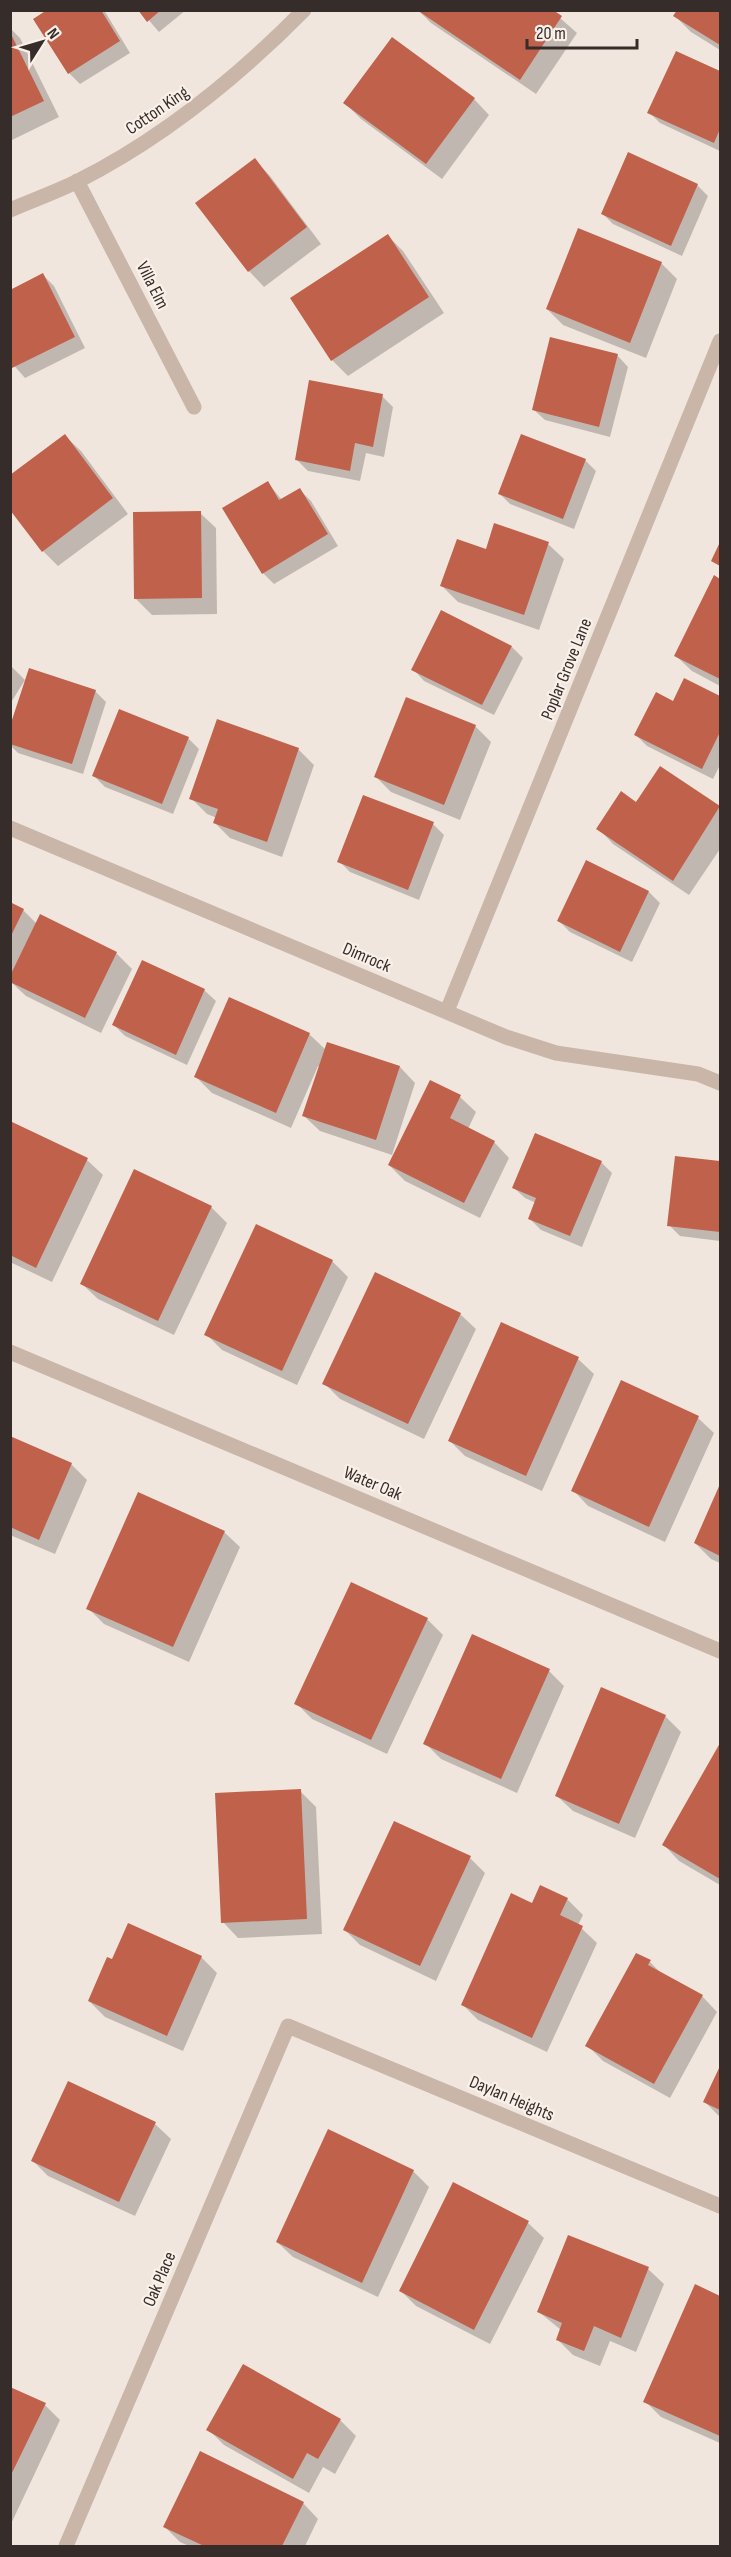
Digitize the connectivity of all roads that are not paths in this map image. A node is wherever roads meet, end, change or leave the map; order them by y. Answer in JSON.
{"nodes":[{"id":1,"x":304,"y":10,"type":"edge"},
{"id":2,"x":77,"y":181,"type":"junction"},
{"id":3,"x":10,"y":210,"type":"edge"},
{"id":4,"x":720,"y":341,"type":"edge"},
{"id":5,"x":194,"y":407,"type":"dead end"},
{"id":6,"x":10,"y":828,"type":"edge"},
{"id":7,"x":447,"y":1011,"type":"junction"},
{"id":8,"x":720,"y":1083,"type":"edge"},
{"id":9,"x":10,"y":1352,"type":"edge"},
{"id":10,"x":720,"y":1651,"type":"edge"},
{"id":11,"x":288,"y":2026,"type":"joint"},
{"id":12,"x":720,"y":2206,"type":"edge"},
{"id":13,"x":66,"y":2547,"type":"edge"}],
"edges":[{"from":1,"to":2,"type":"street","name":"Cotton King"},
{"from":2,"to":3,"type":"street","name":"Cotton King"},
{"from":2,"to":5,"type":"street","name":"Villa Elm"},
{"from":4,"to":7,"type":"street","name":"Poplar Grove Lane"},
{"from":6,"to":7,"type":"street","name":"Dimrock"},
{"from":7,"to":8,"type":"street","name":"Dimrock"},
{"from":9,"to":10,"type":"street","name":"Water Oak"},
{"from":11,"to":12,"type":"street","name":"Daylan Heights"},
{"from":11,"to":13,"type":"street","name":"Oak Place"}]}
